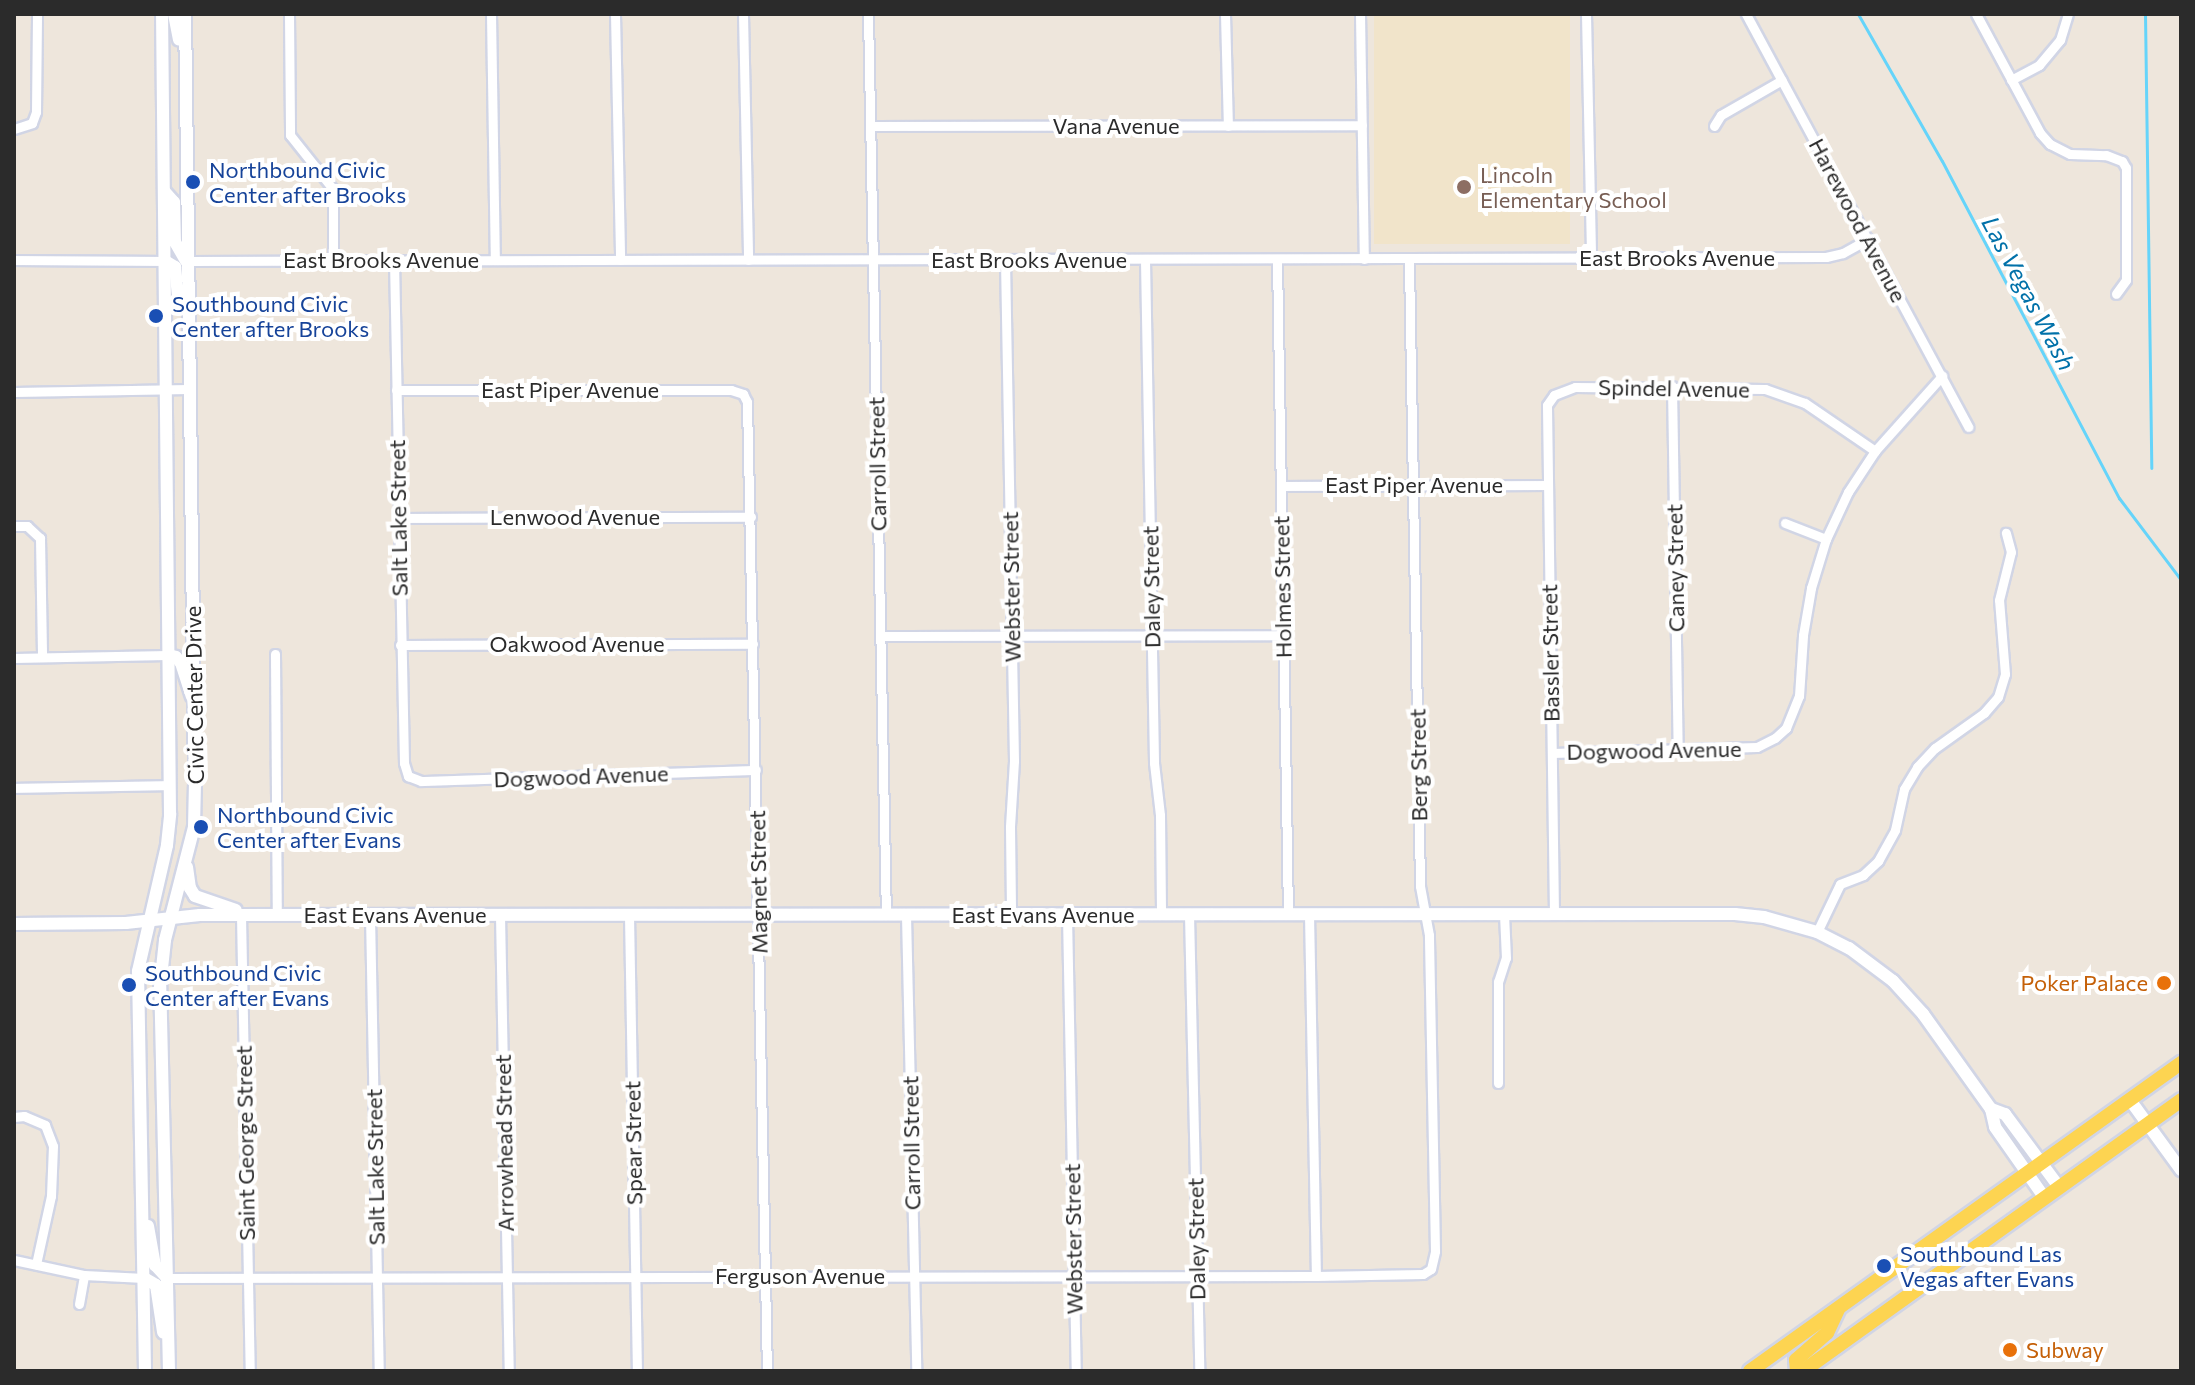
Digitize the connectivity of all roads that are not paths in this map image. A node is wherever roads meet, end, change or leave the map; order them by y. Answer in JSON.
{"nodes":[{"id":1,"x":37,"y":14,"type":"edge"},
{"id":2,"x":162,"y":14,"type":"edge"},
{"id":3,"x":174,"y":14,"type":"edge"},
{"id":4,"x":185,"y":14,"type":"edge"},
{"id":5,"x":289,"y":14,"type":"edge"},
{"id":6,"x":491,"y":14,"type":"edge"},
{"id":7,"x":615,"y":14,"type":"edge"},
{"id":8,"x":743,"y":14,"type":"edge"},
{"id":9,"x":868,"y":14,"type":"edge"},
{"id":10,"x":1225,"y":14,"type":"edge"},
{"id":11,"x":1360,"y":14,"type":"edge"},
{"id":12,"x":1586,"y":14,"type":"edge"},
{"id":13,"x":1746,"y":14,"type":"edge"},
{"id":14,"x":1976,"y":14,"type":"edge"},
{"id":15,"x":2068,"y":14,"type":"edge"},
{"id":16,"x":185,"y":70,"type":"junction"},
{"id":17,"x":1782,"y":80,"type":"junction"},
{"id":18,"x":2011,"y":80,"type":"junction"},
{"id":19,"x":1362,"y":125,"type":"junction"},
{"id":20,"x":870,"y":126,"type":"junction"},
{"id":21,"x":1228,"y":126,"type":"junction"},
{"id":22,"x":1714,"y":126,"type":"dead end"},
{"id":23,"x":14,"y":129,"type":"edge"},
{"id":24,"x":164,"y":191,"type":"junction"},
{"id":25,"x":1868,"y":239,"type":"junction"},
{"id":26,"x":1277,"y":259,"type":"junction"},
{"id":27,"x":1364,"y":259,"type":"junction"},
{"id":28,"x":1409,"y":259,"type":"junction"},
{"id":29,"x":1591,"y":259,"type":"junction"},
{"id":30,"x":14,"y":260,"type":"edge"},
{"id":31,"x":394,"y":260,"type":"junction"},
{"id":32,"x":495,"y":260,"type":"junction"},
{"id":33,"x":620,"y":260,"type":"junction"},
{"id":34,"x":748,"y":260,"type":"junction"},
{"id":35,"x":873,"y":260,"type":"junction"},
{"id":36,"x":1005,"y":260,"type":"junction"},
{"id":37,"x":1145,"y":260,"type":"junction"},
{"id":38,"x":165,"y":261,"type":"junction"},
{"id":39,"x":186,"y":261,"type":"junction"},
{"id":40,"x":333,"y":261,"type":"junction"},
{"id":41,"x":2116,"y":294,"type":"dead end"},
{"id":42,"x":187,"y":297,"type":"junction"},
{"id":43,"x":1942,"y":376,"type":"junction"},
{"id":44,"x":1672,"y":386,"type":"junction"},
{"id":45,"x":165,"y":389,"type":"junction"},
{"id":46,"x":189,"y":389,"type":"junction"},
{"id":47,"x":396,"y":390,"type":"junction"},
{"id":48,"x":14,"y":392,"type":"edge"},
{"id":49,"x":743,"y":394,"type":"joint"},
{"id":50,"x":1554,"y":395,"type":"joint"},
{"id":51,"x":1968,"y":427,"type":"dead end"},
{"id":52,"x":1875,"y":451,"type":"junction"},
{"id":53,"x":1413,"y":485,"type":"junction"},
{"id":54,"x":1547,"y":485,"type":"junction"},
{"id":55,"x":1281,"y":486,"type":"junction"},
{"id":56,"x":751,"y":517,"type":"junction"},
{"id":57,"x":398,"y":518,"type":"junction"},
{"id":58,"x":1785,"y":523,"type":"dead end"},
{"id":59,"x":14,"y":526,"type":"edge"},
{"id":60,"x":2006,"y":533,"type":"dead end"},
{"id":61,"x":1826,"y":539,"type":"junction"},
{"id":62,"x":1283,"y":635,"type":"junction"},
{"id":63,"x":881,"y":636,"type":"junction"},
{"id":64,"x":1012,"y":636,"type":"junction"},
{"id":65,"x":1151,"y":636,"type":"junction"},
{"id":66,"x":753,"y":644,"type":"junction"},
{"id":67,"x":400,"y":645,"type":"junction"},
{"id":68,"x":275,"y":654,"type":"dead end"},
{"id":69,"x":168,"y":655,"type":"junction"},
{"id":70,"x":42,"y":657,"type":"junction"},
{"id":71,"x":14,"y":658,"type":"edge"},
{"id":72,"x":195,"y":703,"type":"junction"},
{"id":73,"x":1678,"y":751,"type":"junction"},
{"id":74,"x":1552,"y":753,"type":"junction"},
{"id":75,"x":756,"y":770,"type":"junction"},
{"id":76,"x":408,"y":776,"type":"joint"},
{"id":77,"x":170,"y":785,"type":"junction"},
{"id":78,"x":14,"y":788,"type":"edge"},
{"id":79,"x":188,"y":851,"type":"junction"},
{"id":80,"x":1189,"y":914,"type":"junction"},
{"id":81,"x":1288,"y":914,"type":"junction"},
{"id":82,"x":1309,"y":914,"type":"junction"},
{"id":83,"x":1425,"y":914,"type":"junction"},
{"id":84,"x":1504,"y":914,"type":"junction"},
{"id":85,"x":1554,"y":914,"type":"junction"},
{"id":86,"x":245,"y":915,"type":"junction"},
{"id":87,"x":277,"y":915,"type":"junction"},
{"id":88,"x":370,"y":915,"type":"junction"},
{"id":89,"x":500,"y":915,"type":"junction"},
{"id":90,"x":629,"y":915,"type":"junction"},
{"id":91,"x":758,"y":915,"type":"junction"},
{"id":92,"x":886,"y":915,"type":"junction"},
{"id":93,"x":906,"y":915,"type":"junction"},
{"id":94,"x":1011,"y":915,"type":"junction"},
{"id":95,"x":1067,"y":915,"type":"junction"},
{"id":96,"x":1161,"y":915,"type":"junction"},
{"id":97,"x":171,"y":918,"type":"junction"},
{"id":98,"x":148,"y":920,"type":"junction"},
{"id":99,"x":14,"y":924,"type":"edge"},
{"id":100,"x":1817,"y":932,"type":"junction"},
{"id":101,"x":2181,"y":1063,"type":"edge"},
{"id":102,"x":1498,"y":1083,"type":"dead end"},
{"id":103,"x":2130,"y":1100,"type":"junction"},
{"id":104,"x":2181,"y":1100,"type":"edge"},
{"id":105,"x":1991,"y":1109,"type":"junction"},
{"id":106,"x":14,"y":1117,"type":"edge"},
{"id":107,"x":2148,"y":1125,"type":"junction"},
{"id":108,"x":2040,"y":1162,"type":"junction"},
{"id":109,"x":2181,"y":1170,"type":"edge"},
{"id":110,"x":2026,"y":1172,"type":"junction"},
{"id":111,"x":2059,"y":1187,"type":"junction"},
{"id":112,"x":2044,"y":1197,"type":"junction"},
{"id":113,"x":142,"y":1204,"type":"junction"},
{"id":114,"x":14,"y":1260,"type":"edge"},
{"id":115,"x":36,"y":1264,"type":"junction"},
{"id":116,"x":1431,"y":1269,"type":"joint"},
{"id":117,"x":84,"y":1275,"type":"junction"},
{"id":118,"x":765,"y":1276,"type":"junction"},
{"id":119,"x":914,"y":1276,"type":"junction"},
{"id":120,"x":1074,"y":1276,"type":"junction"},
{"id":121,"x":1197,"y":1276,"type":"junction"},
{"id":122,"x":1316,"y":1276,"type":"junction"},
{"id":123,"x":507,"y":1277,"type":"junction"},
{"id":124,"x":636,"y":1277,"type":"junction"},
{"id":125,"x":144,"y":1278,"type":"junction"},
{"id":126,"x":167,"y":1278,"type":"junction"},
{"id":127,"x":248,"y":1278,"type":"junction"},
{"id":128,"x":377,"y":1278,"type":"junction"},
{"id":129,"x":79,"y":1304,"type":"dead end"},
{"id":130,"x":1840,"y":1305,"type":"junction"},
{"id":131,"x":1772,"y":1364,"type":"edge"},
{"id":132,"x":169,"y":1365,"type":"edge"},
{"id":133,"x":145,"y":1371,"type":"edge"},
{"id":134,"x":250,"y":1371,"type":"edge"},
{"id":135,"x":379,"y":1371,"type":"edge"},
{"id":136,"x":509,"y":1371,"type":"edge"},
{"id":137,"x":637,"y":1371,"type":"edge"},
{"id":138,"x":767,"y":1371,"type":"edge"},
{"id":139,"x":916,"y":1371,"type":"edge"},
{"id":140,"x":1076,"y":1371,"type":"edge"},
{"id":141,"x":1199,"y":1371,"type":"edge"},
{"id":142,"x":1750,"y":1371,"type":"edge"},
{"id":143,"x":1800,"y":1371,"type":"edge"}],
"edges":[{"from":1,"to":23,"type":"street"},
{"from":2,"to":24,"type":"main road","name":"Civic Center Drive"},
{"from":3,"to":16,"type":"main road"},
{"from":4,"to":16,"type":"main road","name":"Civic Center Drive"},
{"from":5,"to":40,"type":"street"},
{"from":6,"to":32,"type":"street"},
{"from":7,"to":33,"type":"street"},
{"from":8,"to":34,"type":"street"},
{"from":9,"to":20,"type":"street","name":"Carroll Street"},
{"from":10,"to":21,"type":"street"},
{"from":11,"to":19,"type":"street"},
{"from":12,"to":29,"type":"street"},
{"from":13,"to":17,"type":"street","name":"Harewood Avenue"},
{"from":14,"to":18,"type":"street"},
{"from":15,"to":18,"type":"street"},
{"from":16,"to":39,"type":"main road","name":"Civic Center Drive"},
{"from":17,"to":22,"type":"street"},
{"from":17,"to":25,"type":"street","name":"Harewood Avenue"},
{"from":18,"to":41,"type":"street"},
{"from":19,"to":21,"type":"street","name":"Vana Avenue"},
{"from":19,"to":27,"type":"street"},
{"from":20,"to":21,"type":"street","name":"Vana Avenue"},
{"from":20,"to":35,"type":"street","name":"Carroll Street"},
{"from":24,"to":38,"type":"main road","name":"Civic Center Drive"},
{"from":24,"to":39,"type":"main road"},
{"from":25,"to":29,"type":"street","name":"East Brooks Avenue"},
{"from":25,"to":43,"type":"street","name":"Harewood Avenue"},
{"from":26,"to":27,"type":"street","name":"East Brooks Avenue"},
{"from":26,"to":37,"type":"street","name":"East Brooks Avenue"},
{"from":26,"to":55,"type":"street","name":"Holmes Street"},
{"from":27,"to":28,"type":"street","name":"East Brooks Avenue"},
{"from":28,"to":29,"type":"street","name":"East Brooks Avenue"},
{"from":28,"to":53,"type":"street","name":"Berg Street"},
{"from":30,"to":38,"type":"street"},
{"from":31,"to":32,"type":"street","name":"East Brooks Avenue"},
{"from":31,"to":40,"type":"street","name":"East Brooks Avenue"},
{"from":31,"to":47,"type":"street","name":"Salt Lake Street"},
{"from":32,"to":33,"type":"street","name":"East Brooks Avenue"},
{"from":33,"to":34,"type":"street","name":"East Brooks Avenue"},
{"from":34,"to":35,"type":"street","name":"East Brooks Avenue"},
{"from":35,"to":36,"type":"street","name":"East Brooks Avenue"},
{"from":35,"to":63,"type":"street","name":"Carroll Street"},
{"from":36,"to":37,"type":"street","name":"East Brooks Avenue"},
{"from":36,"to":64,"type":"street","name":"Webster Street"},
{"from":37,"to":65,"type":"street","name":"Daley Street"},
{"from":38,"to":42,"type":"main road"},
{"from":38,"to":45,"type":"main road","name":"Civic Center Drive"},
{"from":39,"to":40,"type":"street","name":"East Brooks Avenue"},
{"from":39,"to":42,"type":"main road","name":"Civic Center Drive"},
{"from":42,"to":46,"type":"main road","name":"Civic Center Drive"},
{"from":43,"to":51,"type":"street","name":"Harewood Avenue"},
{"from":43,"to":52,"type":"street","name":"Dogwood Avenue"},
{"from":44,"to":50,"type":"street","name":"Spindel Avenue"},
{"from":44,"to":52,"type":"street","name":"Spindel Avenue"},
{"from":44,"to":73,"type":"street","name":"Caney Street"},
{"from":45,"to":46,"type":"street"},
{"from":45,"to":48,"type":"street"},
{"from":45,"to":69,"type":"main road","name":"Civic Center Drive"},
{"from":46,"to":72,"type":"main road","name":"Civic Center Drive"},
{"from":47,"to":49,"type":"street","name":"East Piper Avenue"},
{"from":47,"to":57,"type":"street","name":"Salt Lake Street"},
{"from":49,"to":56,"type":"street","name":"Magnet Street"},
{"from":50,"to":54,"type":"street","name":"Bassler Street"},
{"from":52,"to":61,"type":"street","name":"Dogwood Avenue"},
{"from":53,"to":54,"type":"street","name":"East Piper Avenue"},
{"from":53,"to":55,"type":"street","name":"East Piper Avenue"},
{"from":53,"to":83,"type":"street","name":"Berg Street"},
{"from":54,"to":74,"type":"street","name":"Bassler Street"},
{"from":55,"to":62,"type":"street","name":"Holmes Street"},
{"from":56,"to":57,"type":"street","name":"Lenwood Avenue"},
{"from":56,"to":66,"type":"street","name":"Magnet Street"},
{"from":57,"to":67,"type":"street","name":"Salt Lake Street"},
{"from":58,"to":61,"type":"street"},
{"from":59,"to":70,"type":"street"},
{"from":60,"to":100,"type":"street"},
{"from":61,"to":73,"type":"street","name":"Dogwood Avenue"},
{"from":62,"to":65,"type":"street"},
{"from":62,"to":81,"type":"street","name":"Holmes Street"},
{"from":63,"to":64,"type":"street"},
{"from":63,"to":92,"type":"street","name":"Carroll Street"},
{"from":64,"to":65,"type":"street"},
{"from":64,"to":94,"type":"street","name":"Webster Street"},
{"from":65,"to":96,"type":"street","name":"Daley Street"},
{"from":66,"to":67,"type":"street","name":"Oakwood Avenue"},
{"from":66,"to":75,"type":"street","name":"Magnet Street"},
{"from":67,"to":76,"type":"street","name":"Salt Lake Street"},
{"from":68,"to":87,"type":"street"},
{"from":69,"to":70,"type":"street"},
{"from":69,"to":72,"type":"main road"},
{"from":69,"to":77,"type":"main road","name":"Civic Center Drive"},
{"from":70,"to":71,"type":"street"},
{"from":72,"to":79,"type":"main road","name":"Civic Center Drive"},
{"from":73,"to":74,"type":"street","name":"Dogwood Avenue"},
{"from":74,"to":85,"type":"street","name":"Bassler Street"},
{"from":75,"to":76,"type":"street","name":"Dogwood Avenue"},
{"from":75,"to":91,"type":"street","name":"Magnet Street"},
{"from":77,"to":78,"type":"street"},
{"from":77,"to":98,"type":"main road","name":"Civic Center Drive"},
{"from":79,"to":86,"type":"main road"},
{"from":79,"to":97,"type":"main road","name":"Civic Center Drive"},
{"from":80,"to":81,"type":"main road","name":"East Evans Avenue"},
{"from":80,"to":96,"type":"main road","name":"East Evans Avenue"},
{"from":80,"to":121,"type":"street","name":"Daley Street"},
{"from":81,"to":82,"type":"main road","name":"East Evans Avenue"},
{"from":82,"to":83,"type":"main road","name":"East Evans Avenue"},
{"from":82,"to":122,"type":"street"},
{"from":83,"to":84,"type":"main road","name":"East Evans Avenue"},
{"from":83,"to":116,"type":"street","name":"Berg Street"},
{"from":84,"to":85,"type":"main road","name":"East Evans Avenue"},
{"from":84,"to":102,"type":"street"},
{"from":85,"to":100,"type":"main road","name":"East Evans Avenue"},
{"from":86,"to":87,"type":"main road","name":"East Evans Avenue"},
{"from":86,"to":97,"type":"main road","name":"East Evans Avenue"},
{"from":86,"to":127,"type":"street","name":"Saint George Street"},
{"from":87,"to":88,"type":"main road","name":"East Evans Avenue"},
{"from":88,"to":89,"type":"main road","name":"East Evans Avenue"},
{"from":88,"to":128,"type":"street","name":"Salt Lake Street"},
{"from":89,"to":90,"type":"main road","name":"East Evans Avenue"},
{"from":89,"to":123,"type":"street","name":"Arrowhead Street"},
{"from":90,"to":91,"type":"main road","name":"East Evans Avenue"},
{"from":90,"to":124,"type":"street","name":"Spear Street"},
{"from":91,"to":92,"type":"main road","name":"East Evans Avenue"},
{"from":91,"to":118,"type":"street","name":"Magnet Street"},
{"from":92,"to":93,"type":"main road","name":"East Evans Avenue"},
{"from":93,"to":94,"type":"main road","name":"East Evans Avenue"},
{"from":93,"to":119,"type":"street","name":"Carroll Street"},
{"from":94,"to":95,"type":"main road","name":"East Evans Avenue"},
{"from":95,"to":96,"type":"main road","name":"East Evans Avenue"},
{"from":95,"to":120,"type":"street","name":"Webster Street"},
{"from":97,"to":98,"type":"main road","name":"East Evans Avenue"},
{"from":97,"to":126,"type":"main road","name":"Civic Center Drive"},
{"from":98,"to":99,"type":"main road","name":"East Evans Avenue"},
{"from":98,"to":113,"type":"main road","name":"Civic Center Drive"},
{"from":100,"to":105,"type":"main road","name":"East Evans Avenue"},
{"from":101,"to":103,"type":"main road"},
{"from":103,"to":107,"type":"main road"},
{"from":103,"to":108,"type":"main road"},
{"from":104,"to":107,"type":"main road"},
{"from":105,"to":108,"type":"main road","name":"East Evans Avenue"},
{"from":105,"to":110,"type":"main road","name":"East Evans Avenue"},
{"from":106,"to":115,"type":"street"},
{"from":107,"to":109,"type":"main road"},
{"from":107,"to":111,"type":"main road"},
{"from":108,"to":110,"type":"main road"},
{"from":108,"to":111,"type":"main road","name":"East Evans Avenue"},
{"from":110,"to":112,"type":"main road","name":"East Evans Avenue"},
{"from":110,"to":130,"type":"main road"},
{"from":111,"to":112,"type":"main road"},
{"from":112,"to":143,"type":"main road"},
{"from":113,"to":125,"type":"main road","name":"Civic Center Drive"},
{"from":113,"to":126,"type":"main road"},
{"from":114,"to":115,"type":"street"},
{"from":115,"to":117,"type":"street"},
{"from":116,"to":122,"type":"street","name":"Ferguson Avenue"},
{"from":117,"to":125,"type":"street"},
{"from":117,"to":129,"type":"street"},
{"from":118,"to":119,"type":"street","name":"Ferguson Avenue"},
{"from":118,"to":124,"type":"street","name":"Ferguson Avenue"},
{"from":118,"to":138,"type":"street","name":"Magnet Street"},
{"from":119,"to":120,"type":"street","name":"Ferguson Avenue"},
{"from":119,"to":139,"type":"street","name":"Carroll Street"},
{"from":120,"to":121,"type":"street","name":"Ferguson Avenue"},
{"from":120,"to":140,"type":"street","name":"Webster Street"},
{"from":121,"to":122,"type":"street","name":"Ferguson Avenue"},
{"from":121,"to":141,"type":"street","name":"Daley Street"},
{"from":123,"to":124,"type":"street","name":"Ferguson Avenue"},
{"from":123,"to":128,"type":"street","name":"Ferguson Avenue"},
{"from":123,"to":136,"type":"street","name":"Arrowhead Street"},
{"from":124,"to":137,"type":"street","name":"Spear Street"},
{"from":125,"to":132,"type":"main road"},
{"from":125,"to":133,"type":"main road","name":"Civic Center Drive"},
{"from":126,"to":127,"type":"street","name":"Ferguson Avenue"},
{"from":126,"to":132,"type":"main road","name":"Civic Center Drive"},
{"from":127,"to":128,"type":"street","name":"Ferguson Avenue"},
{"from":127,"to":134,"type":"street","name":"Saint George Street"},
{"from":128,"to":135,"type":"street","name":"Salt Lake Street"},
{"from":130,"to":131,"type":"main road"},
{"from":130,"to":143,"type":"main road"},
{"from":131,"to":142,"type":"main road"}]}
